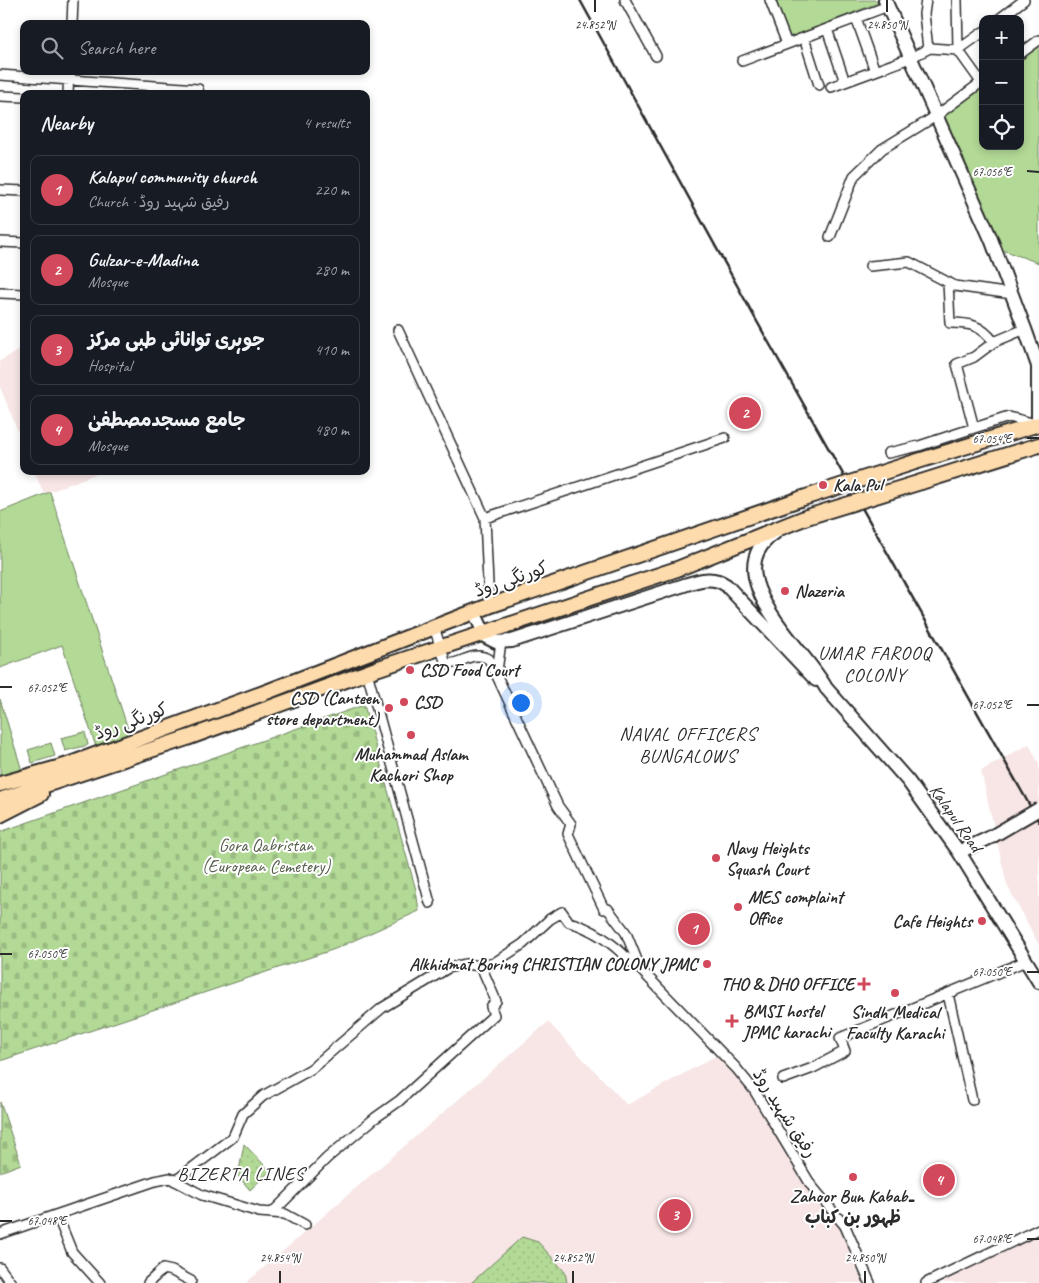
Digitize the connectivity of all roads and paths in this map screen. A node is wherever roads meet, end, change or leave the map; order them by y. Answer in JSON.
{"nodes":[{"id":1,"x":73,"y":0,"type":"edge"},
{"id":2,"x":625,"y":0,"type":"edge"},
{"id":3,"x":770,"y":0,"type":"edge"},
{"id":4,"x":926,"y":0,"type":"edge"},
{"id":5,"x":957,"y":0,"type":"edge"},
{"id":6,"x":1024,"y":0,"type":"edge"},
{"id":7,"x":886,"y":3,"type":"edge"},
{"id":8,"x":1013,"y":3,"type":"edge"},
{"id":9,"x":1002,"y":15,"type":"edge"},
{"id":10,"x":856,"y":18,"type":"junction"},
{"id":11,"x":72,"y":20,"type":"edge"},
{"id":12,"x":827,"y":29,"type":"junction"},
{"id":13,"x":979,"y":35,"type":"edge"},
{"id":14,"x":804,"y":38,"type":"junction"},
{"id":15,"x":1039,"y":40,"type":"edge"},
{"id":16,"x":787,"y":44,"type":"junction"},
{"id":17,"x":928,"y":49,"type":"junction"},
{"id":18,"x":958,"y":50,"type":"junction"},
{"id":19,"x":1024,"y":51,"type":"edge"},
{"id":20,"x":656,"y":56,"type":"dead end"},
{"id":21,"x":910,"y":58,"type":"junction"},
{"id":22,"x":742,"y":61,"type":"dead end"},
{"id":23,"x":876,"y":70,"type":"junction"},
{"id":24,"x":0,"y":75,"type":"edge"},
{"id":25,"x":69,"y":75,"type":"edge"},
{"id":26,"x":979,"y":78,"type":"edge"},
{"id":27,"x":845,"y":82,"type":"junction"},
{"id":28,"x":979,"y":84,"type":"edge"},
{"id":29,"x":819,"y":85,"type":"dead end"},
{"id":30,"x":831,"y":87,"type":"dead end"},
{"id":31,"x":68,"y":90,"type":"edge"},
{"id":32,"x":198,"y":90,"type":"edge"},
{"id":33,"x":0,"y":96,"type":"edge"},
{"id":34,"x":20,"y":97,"type":"edge"},
{"id":35,"x":936,"y":116,"type":"junction"},
{"id":36,"x":0,"y":190,"type":"edge"},
{"id":37,"x":20,"y":191,"type":"edge"},
{"id":38,"x":830,"y":237,"type":"dead end"},
{"id":39,"x":0,"y":242,"type":"edge"},
{"id":40,"x":20,"y":243,"type":"edge"},
{"id":41,"x":870,"y":266,"type":"dead end"},
{"id":42,"x":948,"y":282,"type":"junction"},
{"id":43,"x":0,"y":293,"type":"edge"},
{"id":44,"x":20,"y":294,"type":"edge"},
{"id":45,"x":1012,"y":294,"type":"junction"},
{"id":46,"x":1025,"y":329,"type":"junction"},
{"id":47,"x":398,"y":330,"type":"dead end"},
{"id":48,"x":994,"y":342,"type":"junction"},
{"id":49,"x":1038,"y":367,"type":"edge"},
{"id":50,"x":1038,"y":424,"type":"edge"},
{"id":51,"x":974,"y":428,"type":"junction"},
{"id":52,"x":725,"y":438,"type":"dead end"},
{"id":53,"x":1039,"y":445,"type":"edge"},
{"id":54,"x":888,"y":453,"type":"dead end"},
{"id":55,"x":485,"y":518,"type":"junction"},
{"id":56,"x":784,"y":526,"type":"junction"},
{"id":57,"x":489,"y":606,"type":"junction"},
{"id":58,"x":474,"y":612,"type":"junction"},
{"id":59,"x":434,"y":627,"type":"junction"},
{"id":60,"x":483,"y":633,"type":"junction"},
{"id":61,"x":501,"y":642,"type":"junction"},
{"id":62,"x":441,"y":647,"type":"junction"},
{"id":63,"x":496,"y":671,"type":"junction"},
{"id":64,"x":367,"y":672,"type":"junction"},
{"id":65,"x":826,"y":688,"type":"junction"},
{"id":66,"x":63,"y":781,"type":"junction"},
{"id":67,"x":0,"y":784,"type":"edge"},
{"id":68,"x":0,"y":800,"type":"edge"},
{"id":69,"x":1039,"y":810,"type":"edge"},
{"id":70,"x":0,"y":815,"type":"edge"},
{"id":71,"x":960,"y":852,"type":"junction"},
{"id":72,"x":430,"y":903,"type":"dead end"},
{"id":73,"x":1026,"y":961,"type":"junction"},
{"id":74,"x":636,"y":963,"type":"junction"},
{"id":75,"x":481,"y":966,"type":"junction"},
{"id":76,"x":1039,"y":982,"type":"edge"},
{"id":77,"x":948,"y":994,"type":"junction"},
{"id":78,"x":783,"y":1079,"type":"dead end"},
{"id":79,"x":972,"y":1100,"type":"dead end"},
{"id":80,"x":175,"y":1181,"type":"junction"},
{"id":81,"x":272,"y":1213,"type":"junction"},
{"id":82,"x":57,"y":1215,"type":"junction"},
{"id":83,"x":305,"y":1225,"type":"dead end"},
{"id":84,"x":1039,"y":1229,"type":"edge"},
{"id":85,"x":0,"y":1234,"type":"edge"},
{"id":86,"x":0,"y":1268,"type":"edge"},
{"id":87,"x":191,"y":1281,"type":"dead end"},
{"id":88,"x":11,"y":1283,"type":"edge"},
{"id":89,"x":100,"y":1283,"type":"edge"},
{"id":90,"x":148,"y":1283,"type":"edge"},
{"id":91,"x":870,"y":1283,"type":"edge"},
{"id":92,"x":926,"y":1283,"type":"edge"}],
"edges":[{"from":1,"to":11,"type":"street"},
{"from":2,"to":20,"type":"street"},
{"from":3,"to":16,"type":"street"},
{"from":4,"to":17,"type":"street"},
{"from":5,"to":18,"type":"street"},
{"from":6,"to":8,"type":"street"},
{"from":7,"to":10,"type":"street"},
{"from":7,"to":21,"type":"street"},
{"from":8,"to":9,"type":"street"},
{"from":10,"to":12,"type":"street"},
{"from":10,"to":23,"type":"street"},
{"from":12,"to":14,"type":"street"},
{"from":12,"to":27,"type":"street"},
{"from":13,"to":18,"type":"street"},
{"from":14,"to":16,"type":"street"},
{"from":14,"to":29,"type":"street"},
{"from":15,"to":19,"type":"street"},
{"from":16,"to":22,"type":"street"},
{"from":17,"to":18,"type":"street"},
{"from":17,"to":21,"type":"street"},
{"from":18,"to":26,"type":"street"},
{"from":21,"to":23,"type":"street"},
{"from":21,"to":35,"type":"street"},
{"from":23,"to":27,"type":"street"},
{"from":24,"to":25,"type":"street"},
{"from":25,"to":31,"type":"street"},
{"from":25,"to":32,"type":"street"},
{"from":27,"to":30,"type":"street"},
{"from":28,"to":35,"type":"street"},
{"from":33,"to":34,"type":"street"},
{"from":35,"to":38,"type":"street"},
{"from":35,"to":45,"type":"street"},
{"from":36,"to":37,"type":"street"},
{"from":39,"to":40,"type":"street"},
{"from":41,"to":42,"type":"street"},
{"from":42,"to":45,"type":"street"},
{"from":42,"to":48,"type":"street"},
{"from":43,"to":44,"type":"street"},
{"from":45,"to":46,"type":"street"},
{"from":46,"to":48,"type":"street"},
{"from":46,"to":49,"type":"street"},
{"from":47,"to":55,"type":"street"},
{"from":48,"to":51,"type":"street"},
{"from":49,"to":50,"type":"street"},
{"from":50,"to":51,"type":"street"},
{"from":50,"to":57,"type":"main road","name":"کورنگی روڈ","bridge":true},
{"from":51,"to":54,"type":"street"},
{"from":52,"to":55,"type":"street"},
{"from":53,"to":56,"type":"main road","bridge":true},
{"from":55,"to":57,"type":"street"},
{"from":56,"to":60,"type":"main road","name":"کورنگی روڈ"},
{"from":56,"to":65,"type":"street"},
{"from":57,"to":58,"type":"main road","name":"کورنگی روڈ"},
{"from":58,"to":59,"type":"main road","name":"کورنگی روڈ"},
{"from":58,"to":60,"type":"street"},
{"from":59,"to":62,"type":"street"},
{"from":59,"to":67,"type":"main road","name":"کورنگی روڈ"},
{"from":60,"to":61,"type":"street"},
{"from":60,"to":62,"type":"main road","name":"کورنگی روڈ"},
{"from":61,"to":63,"type":"street"},
{"from":61,"to":65,"type":"street"},
{"from":62,"to":63,"type":"street"},
{"from":62,"to":64,"type":"main road","name":"کورنگی روڈ"},
{"from":63,"to":74,"type":"street","name":"رفیق شہید روڈ"},
{"from":64,"to":66,"type":"main road","name":"کورنگی روڈ"},
{"from":64,"to":72,"type":"street"},
{"from":65,"to":71,"type":"street","name":"Kalapul Road"},
{"from":66,"to":68,"type":"main road","name":"کورنگی روڈ"},
{"from":66,"to":70,"type":"main road"},
{"from":69,"to":71,"type":"street","bridge":true},
{"from":71,"to":73,"type":"street","name":"Kalapul Road"},
{"from":73,"to":76,"type":"street","name":"Kalapul Road"},
{"from":73,"to":77,"type":"street"},
{"from":74,"to":75,"type":"street"},
{"from":74,"to":91,"type":"street","name":"رفیق شہید روڈ"},
{"from":75,"to":80,"type":"street"},
{"from":75,"to":81,"type":"street"},
{"from":77,"to":78,"type":"street"},
{"from":77,"to":79,"type":"street"},
{"from":80,"to":81,"type":"street"},
{"from":80,"to":82,"type":"street"},
{"from":81,"to":83,"type":"street"},
{"from":82,"to":85,"type":"street"},
{"from":82,"to":89,"type":"street"},
{"from":84,"to":92,"type":"street"},
{"from":86,"to":88,"type":"street"},
{"from":87,"to":90,"type":"street"}]}
